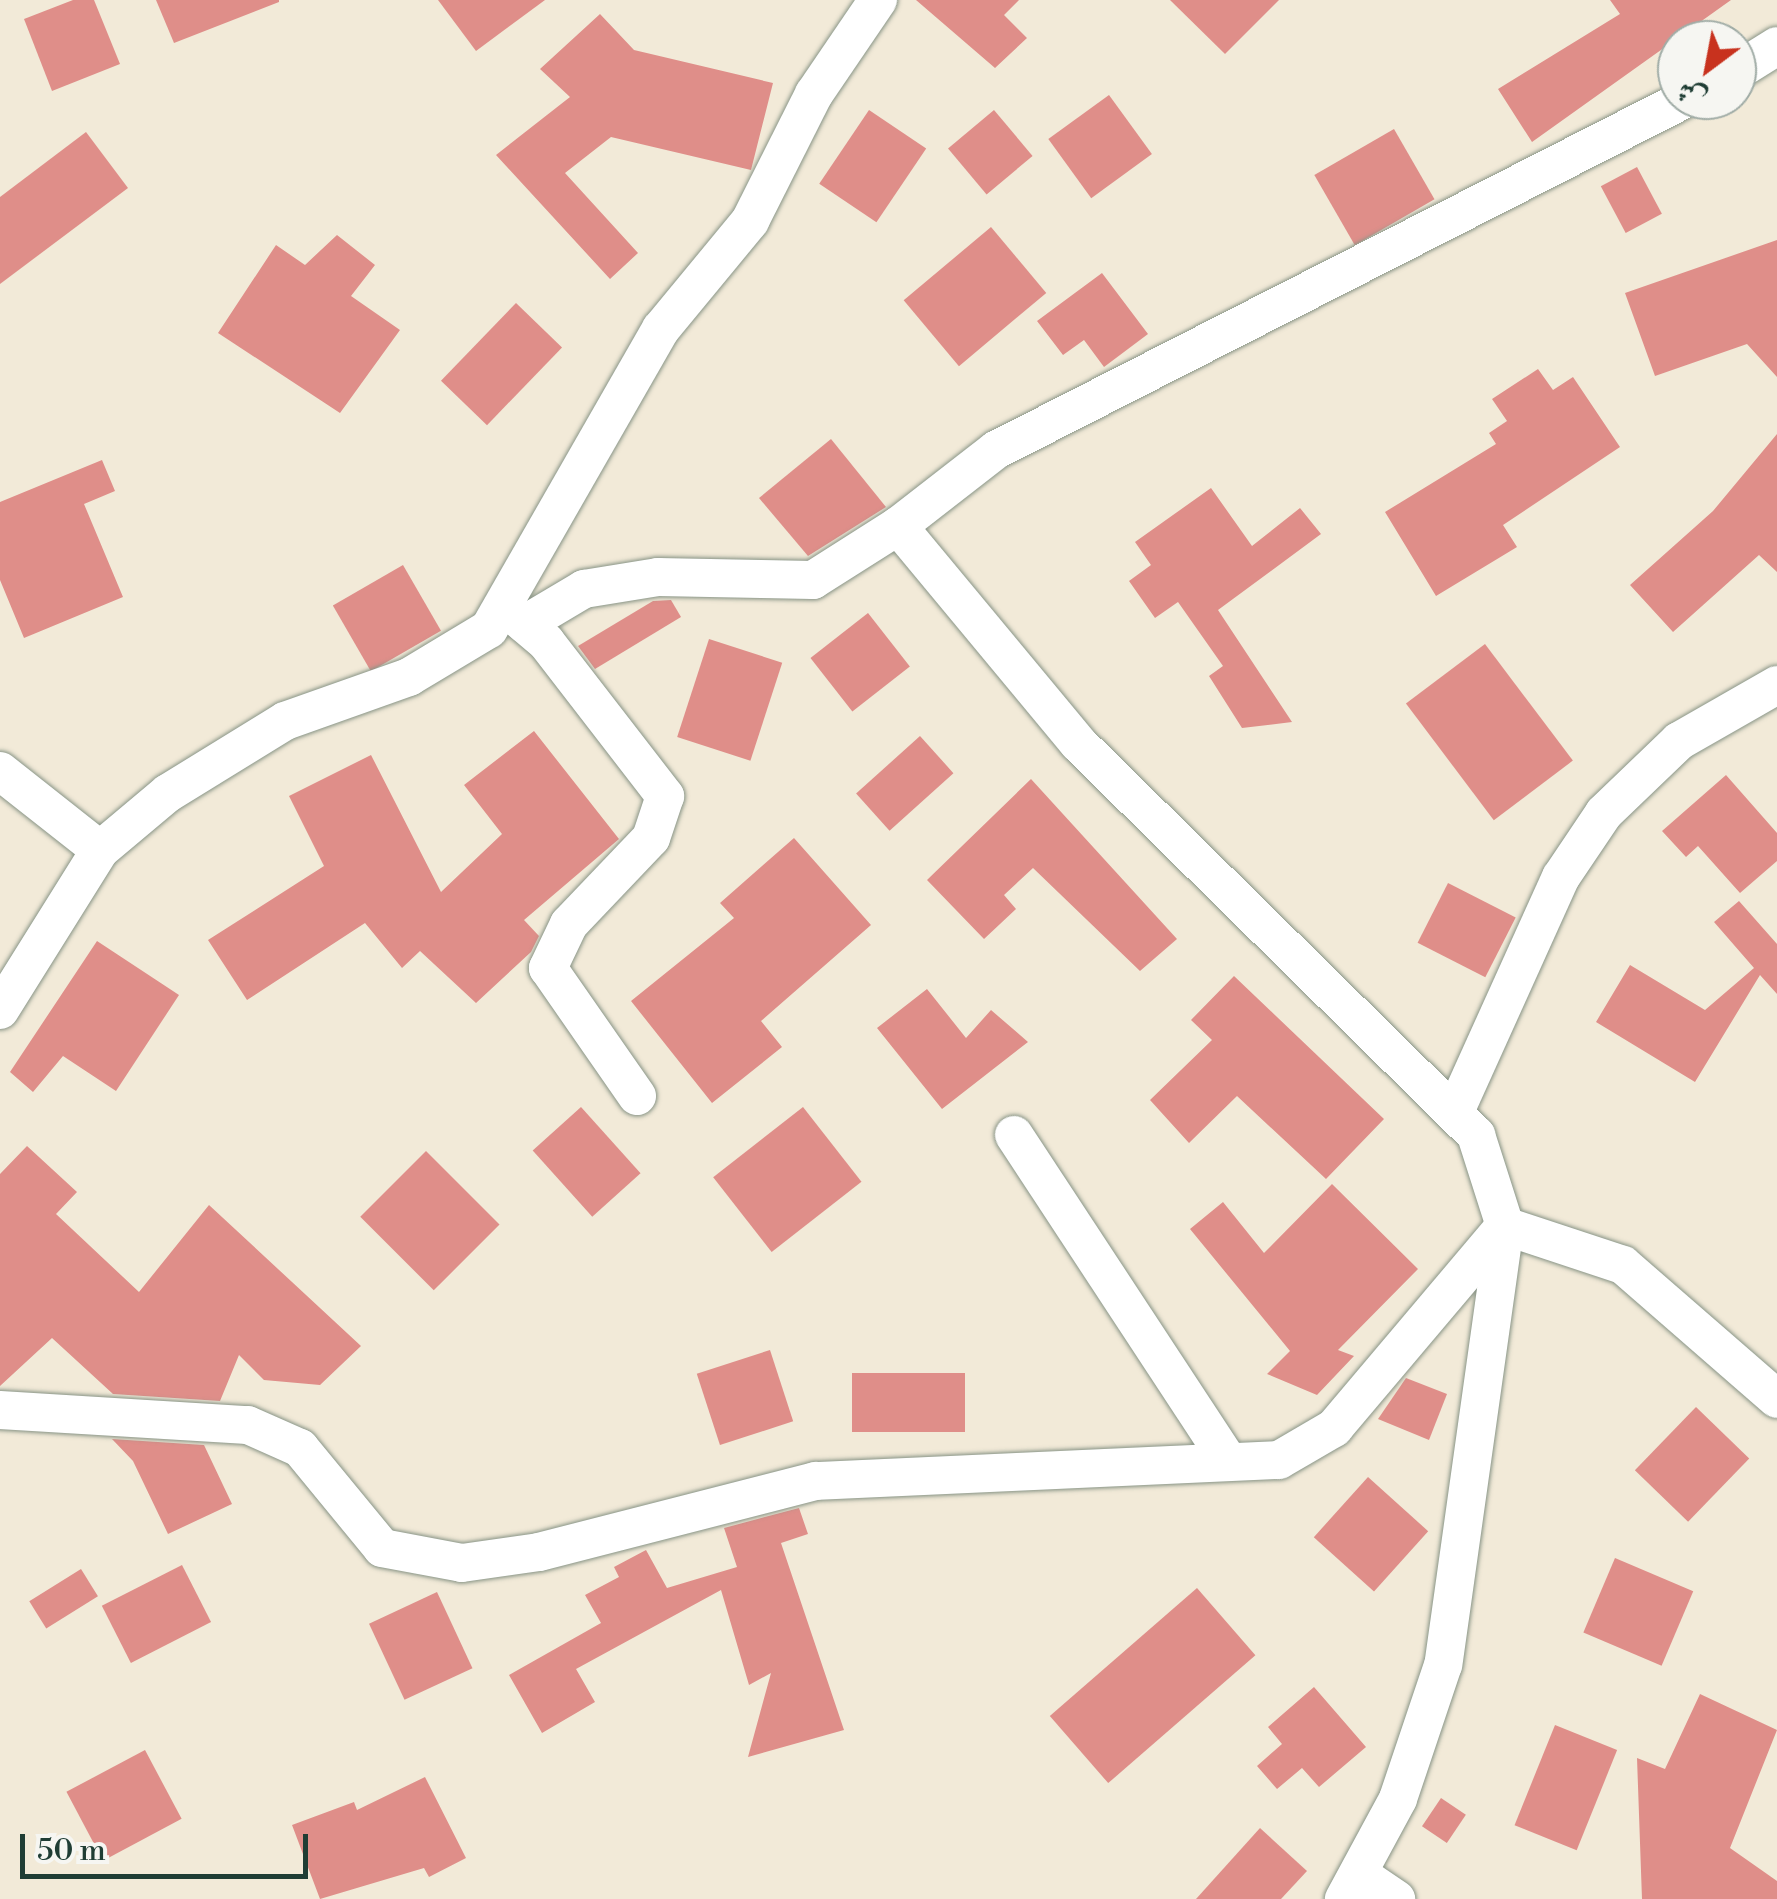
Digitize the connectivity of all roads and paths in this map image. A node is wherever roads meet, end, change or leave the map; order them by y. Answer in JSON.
{"nodes":[{"id":1,"x":878,"y":0,"type":"edge"},
{"id":2,"x":1657,"y":113,"type":"edge"},
{"id":3,"x":898,"y":526,"type":"junction"},
{"id":4,"x":515,"y":616,"type":"junction"},
{"id":5,"x":1777,"y":684,"type":"edge"},
{"id":6,"x":0,"y":771,"type":"edge"},
{"id":7,"x":100,"y":850,"type":"junction"},
{"id":8,"x":0,"y":1010,"type":"edge"},
{"id":9,"x":637,"y":1096,"type":"dead end"},
{"id":10,"x":1457,"y":1107,"type":"junction"},
{"id":11,"x":1014,"y":1135,"type":"dead end"},
{"id":12,"x":1505,"y":1226,"type":"junction"},
{"id":13,"x":1777,"y":1399,"type":"edge"},
{"id":14,"x":0,"y":1410,"type":"edge"},
{"id":15,"x":1227,"y":1460,"type":"junction"},
{"id":16,"x":1351,"y":1887,"type":"edge"},
{"id":17,"x":1396,"y":1899,"type":"edge"}],
"edges":[{"from":1,"to":4,"type":"street"},
{"from":2,"to":3,"type":"street"},
{"from":3,"to":4,"type":"street"},
{"from":3,"to":10,"type":"street"},
{"from":4,"to":7,"type":"street"},
{"from":4,"to":9,"type":"street"},
{"from":5,"to":10,"type":"street"},
{"from":6,"to":7,"type":"street"},
{"from":7,"to":8,"type":"street"},
{"from":10,"to":12,"type":"street"},
{"from":11,"to":15,"type":"street"},
{"from":12,"to":13,"type":"street"},
{"from":12,"to":15,"type":"street"},
{"from":12,"to":16,"type":"street"},
{"from":14,"to":15,"type":"street"},
{"from":16,"to":17,"type":"street"}]}
